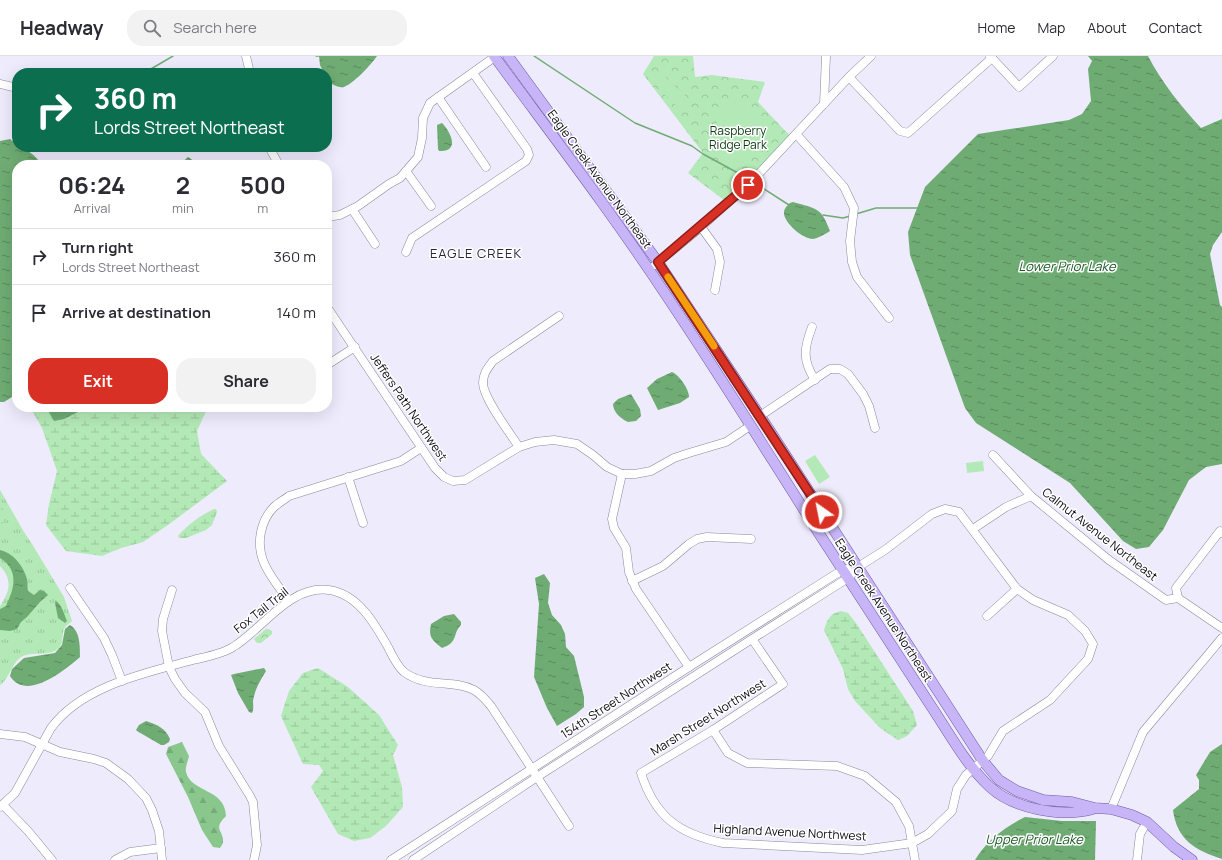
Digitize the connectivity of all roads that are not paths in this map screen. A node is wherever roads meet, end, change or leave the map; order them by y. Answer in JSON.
{"nodes":[{"id":1,"x":246,"y":56,"type":"edge"},
{"id":2,"x":495,"y":56,"type":"edge"},
{"id":3,"x":508,"y":56,"type":"edge"},
{"id":4,"x":826,"y":56,"type":"edge"},
{"id":5,"x":871,"y":56,"type":"edge"},
{"id":6,"x":1054,"y":56,"type":"edge"},
{"id":7,"x":991,"y":57,"type":"edge"},
{"id":8,"x":249,"y":68,"type":"edge"},
{"id":9,"x":473,"y":73,"type":"junction"},
{"id":10,"x":849,"y":77,"type":"junction"},
{"id":11,"x":0,"y":84,"type":"edge"},
{"id":12,"x":12,"y":87,"type":"edge"},
{"id":13,"x":438,"y":97,"type":"junction"},
{"id":14,"x":824,"y":104,"type":"junction"},
{"id":15,"x":796,"y":134,"type":"junction"},
{"id":16,"x":486,"y":167,"type":"dead end"},
{"id":17,"x":406,"y":172,"type":"junction"},
{"id":18,"x":431,"y":206,"type":"dead end"},
{"id":19,"x":352,"y":209,"type":"junction"},
{"id":20,"x":332,"y":217,"type":"edge"},
{"id":21,"x":701,"y":227,"type":"junction"},
{"id":22,"x":375,"y":244,"type":"dead end"},
{"id":23,"x":406,"y":252,"type":"dead end"},
{"id":24,"x":658,"y":262,"type":"junction"},
{"id":25,"x":649,"y":269,"type":"junction"},
{"id":26,"x":715,"y":290,"type":"dead end"},
{"id":27,"x":332,"y":314,"type":"edge"},
{"id":28,"x":560,"y":316,"type":"dead end"},
{"id":29,"x":889,"y":318,"type":"dead end"},
{"id":30,"x":812,"y":327,"type":"dead end"},
{"id":31,"x":355,"y":348,"type":"junction"},
{"id":32,"x":332,"y":362,"type":"edge"},
{"id":33,"x":714,"y":368,"type":"junction"},
{"id":34,"x":815,"y":380,"type":"junction"},
{"id":35,"x":760,"y":416,"type":"junction"},
{"id":36,"x":750,"y":426,"type":"junction"},
{"id":37,"x":875,"y":428,"type":"dead end"},
{"id":38,"x":519,"y":447,"type":"junction"},
{"id":39,"x":422,"y":448,"type":"junction"},
{"id":40,"x":993,"y":455,"type":"dead end"},
{"id":41,"x":622,"y":474,"type":"junction"},
{"id":42,"x":348,"y":477,"type":"junction"},
{"id":43,"x":1031,"y":496,"type":"junction"},
{"id":44,"x":363,"y":523,"type":"dead end"},
{"id":45,"x":973,"y":529,"type":"junction"},
{"id":46,"x":1222,"y":533,"type":"edge"},
{"id":47,"x":751,"y":539,"type":"dead end"},
{"id":48,"x":858,"y":567,"type":"junction"},
{"id":49,"x":845,"y":574,"type":"junction"},
{"id":50,"x":632,"y":581,"type":"junction"},
{"id":51,"x":70,"y":588,"type":"dead end"},
{"id":52,"x":1017,"y":589,"type":"junction"},
{"id":53,"x":172,"y":590,"type":"dead end"},
{"id":54,"x":1178,"y":598,"type":"junction"},
{"id":55,"x":289,"y":601,"type":"junction"},
{"id":56,"x":987,"y":616,"type":"dead end"},
{"id":57,"x":1222,"y":628,"type":"edge"},
{"id":58,"x":1222,"y":638,"type":"edge"},
{"id":59,"x":752,"y":639,"type":"junction"},
{"id":60,"x":170,"y":666,"type":"junction"},
{"id":61,"x":690,"y":667,"type":"junction"},
{"id":62,"x":122,"y":681,"type":"junction"},
{"id":63,"x":713,"y":730,"type":"junction"},
{"id":64,"x":0,"y":734,"type":"edge"},
{"id":65,"x":42,"y":743,"type":"junction"},
{"id":66,"x":978,"y":765,"type":"junction"},
{"id":67,"x":532,"y":769,"type":"junction"},
{"id":68,"x":640,"y":773,"type":"joint"},
{"id":69,"x":537,"y":777,"type":"junction"},
{"id":70,"x":2,"y":806,"type":"edge"},
{"id":71,"x":1111,"y":809,"type":"junction"},
{"id":72,"x":1147,"y":822,"type":"junction"},
{"id":73,"x":569,"y":826,"type":"dead end"},
{"id":74,"x":425,"y":838,"type":"junction"},
{"id":75,"x":912,"y":844,"type":"junction"},
{"id":76,"x":161,"y":848,"type":"junction"},
{"id":77,"x":52,"y":860,"type":"edge"},
{"id":78,"x":115,"y":860,"type":"edge"},
{"id":79,"x":162,"y":860,"type":"edge"},
{"id":80,"x":254,"y":860,"type":"edge"},
{"id":81,"x":391,"y":860,"type":"edge"},
{"id":82,"x":401,"y":860,"type":"edge"},
{"id":83,"x":413,"y":860,"type":"edge"},
{"id":84,"x":915,"y":860,"type":"edge"},
{"id":85,"x":1137,"y":860,"type":"edge"},
{"id":86,"x":1192,"y":860,"type":"edge"}],
"edges":[{"from":1,"to":8,"type":"street"},
{"from":2,"to":9,"type":"street"},
{"from":2,"to":25,"type":"main road","name":"Eagle Creek Avenue Northeast"},
{"from":3,"to":24,"type":"main road","name":"Eagle Creek Avenue Northeast"},
{"from":4,"to":14,"type":"street"},
{"from":5,"to":10,"type":"street"},
{"from":6,"to":7,"type":"street"},
{"from":7,"to":10,"type":"street"},
{"from":9,"to":13,"type":"street"},
{"from":9,"to":23,"type":"street"},
{"from":10,"to":14,"type":"street"},
{"from":11,"to":12,"type":"street"},
{"from":13,"to":16,"type":"street"},
{"from":13,"to":17,"type":"street"},
{"from":14,"to":15,"type":"street"},
{"from":15,"to":21,"type":"street"},
{"from":15,"to":29,"type":"street"},
{"from":17,"to":18,"type":"street"},
{"from":17,"to":19,"type":"street"},
{"from":19,"to":20,"type":"street"},
{"from":19,"to":22,"type":"street"},
{"from":21,"to":24,"type":"street"},
{"from":21,"to":26,"type":"street"},
{"from":24,"to":25,"type":"street"},
{"from":24,"to":35,"type":"main road","name":"Eagle Creek Avenue Northeast"},
{"from":25,"to":33,"type":"main road","name":"Eagle Creek Avenue Northeast"},
{"from":27,"to":31,"type":"street","name":"Jeffers Path Northwest"},
{"from":28,"to":38,"type":"street"},
{"from":30,"to":34,"type":"street"},
{"from":31,"to":32,"type":"street"},
{"from":31,"to":39,"type":"street","name":"Jeffers Path Northwest"},
{"from":33,"to":35,"type":"main road"},
{"from":33,"to":36,"type":"main road","name":"Eagle Creek Avenue Northeast"},
{"from":34,"to":35,"type":"street"},
{"from":34,"to":37,"type":"street"},
{"from":35,"to":48,"type":"main road","name":"Eagle Creek Avenue Northeast"},
{"from":36,"to":41,"type":"street"},
{"from":36,"to":49,"type":"main road","name":"Eagle Creek Avenue Northeast"},
{"from":38,"to":39,"type":"street","name":"Jeffers Path Northwest"},
{"from":38,"to":41,"type":"street","name":"Jeffers Path Northwest"},
{"from":39,"to":42,"type":"street"},
{"from":40,"to":43,"type":"street","name":"Calmut Avenue Northeast"},
{"from":41,"to":50,"type":"street"},
{"from":42,"to":44,"type":"street"},
{"from":42,"to":55,"type":"street"},
{"from":43,"to":45,"type":"street"},
{"from":43,"to":54,"type":"street","name":"Calmut Avenue Northeast"},
{"from":45,"to":48,"type":"street","name":"154th Street Northwest"},
{"from":45,"to":52,"type":"street","name":"154th Street Northwest"},
{"from":46,"to":54,"type":"street"},
{"from":47,"to":50,"type":"street"},
{"from":48,"to":49,"type":"street","name":"154th Street Northwest"},
{"from":48,"to":66,"type":"main road","name":"Eagle Creek Avenue Northeast"},
{"from":49,"to":59,"type":"street","name":"154th Street Northwest"},
{"from":49,"to":61,"type":"street","name":"154th Street Northwest"},
{"from":49,"to":66,"type":"main road","name":"Eagle Creek Avenue Northeast"},
{"from":50,"to":61,"type":"street"},
{"from":51,"to":62,"type":"street"},
{"from":52,"to":56,"type":"street"},
{"from":52,"to":66,"type":"street","name":"Highland Avenue Northwest"},
{"from":53,"to":60,"type":"street"},
{"from":54,"to":57,"type":"street","name":"Calmut Avenue Northeast"},
{"from":55,"to":60,"type":"street","name":"Fox Tail Trail"},
{"from":55,"to":67,"type":"street","name":"Fox Tail Trail"},
{"from":58,"to":71,"type":"street"},
{"from":59,"to":63,"type":"street","name":"Marsh Street Northwest"},
{"from":59,"to":69,"type":"street","name":"154th Street Northwest"},
{"from":60,"to":62,"type":"street","name":"Fox Tail Trail"},
{"from":60,"to":80,"type":"street"},
{"from":61,"to":67,"type":"street","name":"154th Street Northwest"},
{"from":62,"to":65,"type":"street","name":"Fox Tail Trail"},
{"from":63,"to":68,"type":"street","name":"Marsh Street Northwest"},
{"from":63,"to":75,"type":"street"},
{"from":64,"to":65,"type":"street"},
{"from":65,"to":70,"type":"street","name":"Fox Tail Trail"},
{"from":65,"to":76,"type":"street"},
{"from":66,"to":71,"type":"main road","name":"Eagle Creek Avenue Northeast"},
{"from":66,"to":75,"type":"street","name":"Highland Avenue Northwest"},
{"from":67,"to":69,"type":"street","name":"Fox Tail Trail"},
{"from":67,"to":74,"type":"street","name":"154th Street Northwest"},
{"from":68,"to":75,"type":"street","name":"Highland Avenue Northwest"},
{"from":69,"to":73,"type":"street","name":"Fox Tail Trail"},
{"from":69,"to":83,"type":"street","name":"154th Street Northwest"},
{"from":70,"to":77,"type":"street"},
{"from":71,"to":72,"type":"main road","name":"Eagle Creek Avenue Northeast"},
{"from":72,"to":85,"type":"street"},
{"from":72,"to":86,"type":"main road","name":"Eagle Creek Avenue Northeast"},
{"from":74,"to":81,"type":"street","name":"154th Street Northwest"},
{"from":74,"to":82,"type":"street"},
{"from":75,"to":84,"type":"street"},
{"from":76,"to":78,"type":"street"},
{"from":76,"to":79,"type":"street"}]}
